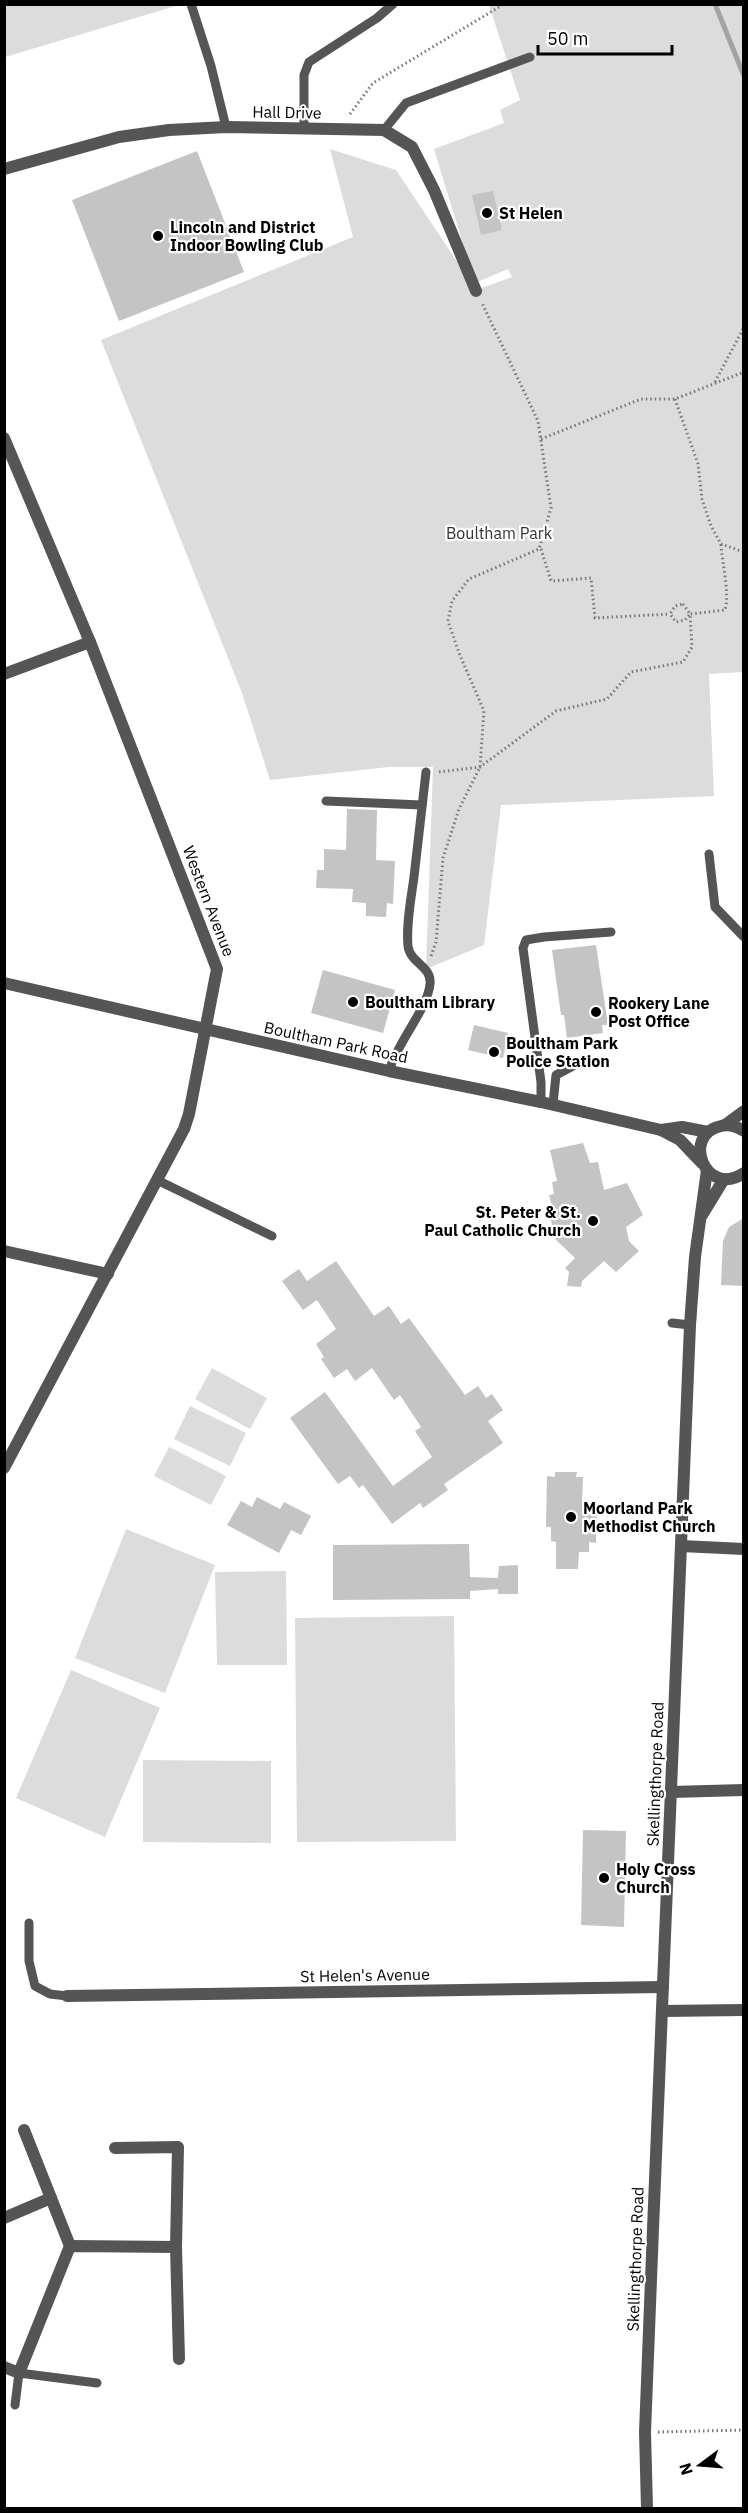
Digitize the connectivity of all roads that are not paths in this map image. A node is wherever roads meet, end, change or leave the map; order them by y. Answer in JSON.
{"nodes":[{"id":1,"x":191,"y":4,"type":"edge"},
{"id":2,"x":393,"y":4,"type":"edge"},
{"id":3,"x":530,"y":57,"type":"dead end"},
{"id":4,"x":226,"y":128,"type":"junction"},
{"id":5,"x":304,"y":129,"type":"junction"},
{"id":6,"x":384,"y":130,"type":"junction"},
{"id":7,"x":4,"y":169,"type":"edge"},
{"id":8,"x":476,"y":291,"type":"road end"},
{"id":9,"x":4,"y":438,"type":"edge"},
{"id":10,"x":90,"y":642,"type":"junction"},
{"id":11,"x":4,"y":674,"type":"edge"},
{"id":12,"x":426,"y":772,"type":"dead end"},
{"id":13,"x":326,"y":801,"type":"dead end"},
{"id":14,"x":422,"y":805,"type":"junction"},
{"id":15,"x":709,"y":854,"type":"dead end"},
{"id":16,"x":611,"y":932,"type":"dead end"},
{"id":17,"x":744,"y":937,"type":"edge"},
{"id":18,"x":4,"y":983,"type":"edge"},
{"id":19,"x":206,"y":1029,"type":"junction"},
{"id":20,"x":573,"y":1066,"type":"dead end"},
{"id":21,"x":389,"y":1071,"type":"junction"},
{"id":22,"x":547,"y":1103,"type":"junction"},
{"id":23,"x":744,"y":1111,"type":"edge"},
{"id":24,"x":725,"y":1125,"type":"junction"},
{"id":25,"x":662,"y":1130,"type":"junction"},
{"id":26,"x":744,"y":1131,"type":"edge"},
{"id":27,"x":708,"y":1132,"type":"junction"},
{"id":28,"x":704,"y":1166,"type":"junction"},
{"id":29,"x":736,"y":1177,"type":"edge"},
{"id":30,"x":157,"y":1180,"type":"junction"},
{"id":31,"x":699,"y":1221,"type":"junction"},
{"id":32,"x":272,"y":1236,"type":"dead end"},
{"id":33,"x":4,"y":1251,"type":"edge"},
{"id":34,"x":108,"y":1274,"type":"junction"},
{"id":35,"x":672,"y":1323,"type":"dead end"},
{"id":36,"x":690,"y":1325,"type":"junction"},
{"id":37,"x":4,"y":1468,"type":"edge"},
{"id":38,"x":681,"y":1546,"type":"junction"},
{"id":39,"x":744,"y":1549,"type":"edge"},
{"id":40,"x":744,"y":1790,"type":"edge"},
{"id":41,"x":671,"y":1792,"type":"junction"},
{"id":42,"x":29,"y":1923,"type":"dead end"},
{"id":43,"x":663,"y":1987,"type":"junction"},
{"id":44,"x":67,"y":1996,"type":"joint"},
{"id":45,"x":744,"y":2010,"type":"edge"},
{"id":46,"x":663,"y":2012,"type":"junction"},
{"id":47,"x":24,"y":2130,"type":"dead end"},
{"id":48,"x":115,"y":2148,"type":"dead end"},
{"id":49,"x":51,"y":2198,"type":"junction"},
{"id":50,"x":4,"y":2218,"type":"edge"},
{"id":51,"x":70,"y":2246,"type":"junction"},
{"id":52,"x":176,"y":2247,"type":"junction"},
{"id":53,"x":179,"y":2359,"type":"dead end"},
{"id":54,"x":4,"y":2367,"type":"edge"},
{"id":55,"x":19,"y":2373,"type":"junction"},
{"id":56,"x":97,"y":2383,"type":"dead end"},
{"id":57,"x":15,"y":2405,"type":"dead end"},
{"id":58,"x":647,"y":2508,"type":"edge"}],
"edges":[{"from":1,"to":4,"type":"lane"},
{"from":2,"to":5,"type":"lane"},
{"from":3,"to":6,"type":"lane"},
{"from":4,"to":5,"type":"street","name":"Hall Drive"},
{"from":4,"to":7,"type":"street","name":"Hall Drive"},
{"from":5,"to":6,"type":"street","name":"Hall Drive"},
{"from":6,"to":8,"type":"street"},
{"from":9,"to":10,"type":"street","name":"Western Avenue"},
{"from":10,"to":11,"type":"street"},
{"from":10,"to":19,"type":"street","name":"Western Avenue"},
{"from":12,"to":14,"type":"lane"},
{"from":13,"to":14,"type":"lane"},
{"from":14,"to":21,"type":"lane"},
{"from":15,"to":17,"type":"lane"},
{"from":16,"to":22,"type":"lane"},
{"from":18,"to":19,"type":"street","name":"Boultham Park Road"},
{"from":19,"to":21,"type":"street","name":"Boultham Park Road"},
{"from":19,"to":30,"type":"street","name":"Western Avenue"},
{"from":20,"to":22,"type":"lane"},
{"from":21,"to":22,"type":"street","name":"Boultham Park Road"},
{"from":22,"to":25,"type":"street","name":"Boultham Park Road"},
{"from":23,"to":24,"type":"street"},
{"from":24,"to":26,"type":"street"},
{"from":24,"to":27,"type":"street"},
{"from":25,"to":27,"type":"street"},
{"from":25,"to":28,"type":"street"},
{"from":27,"to":28,"type":"street","name":"Skellingthorpe Road"},
{"from":28,"to":29,"type":"street"},
{"from":28,"to":31,"type":"street","name":"Skellingthorpe Road"},
{"from":29,"to":31,"type":"street"},
{"from":30,"to":32,"type":"lane"},
{"from":30,"to":34,"type":"street","name":"Western Avenue"},
{"from":31,"to":36,"type":"street","name":"Skellingthorpe Road"},
{"from":33,"to":34,"type":"street"},
{"from":34,"to":37,"type":"street","name":"Western Avenue"},
{"from":35,"to":36,"type":"lane"},
{"from":36,"to":38,"type":"street","name":"Skellingthorpe Road"},
{"from":38,"to":39,"type":"street"},
{"from":38,"to":41,"type":"street","name":"Skellingthorpe Road"},
{"from":40,"to":41,"type":"street"},
{"from":41,"to":43,"type":"street","name":"Skellingthorpe Road"},
{"from":42,"to":44,"type":"lane"},
{"from":43,"to":44,"type":"street","name":"St Helen's Avenue"},
{"from":43,"to":46,"type":"street","name":"Skellingthorpe Road"},
{"from":45,"to":46,"type":"street"},
{"from":46,"to":58,"type":"street","name":"Skellingthorpe Road"},
{"from":47,"to":49,"type":"street"},
{"from":48,"to":52,"type":"street"},
{"from":49,"to":50,"type":"street"},
{"from":49,"to":51,"type":"street"},
{"from":51,"to":52,"type":"street"},
{"from":51,"to":55,"type":"street"},
{"from":52,"to":53,"type":"street"},
{"from":54,"to":55,"type":"street"},
{"from":55,"to":56,"type":"lane"},
{"from":55,"to":57,"type":"lane"}]}
